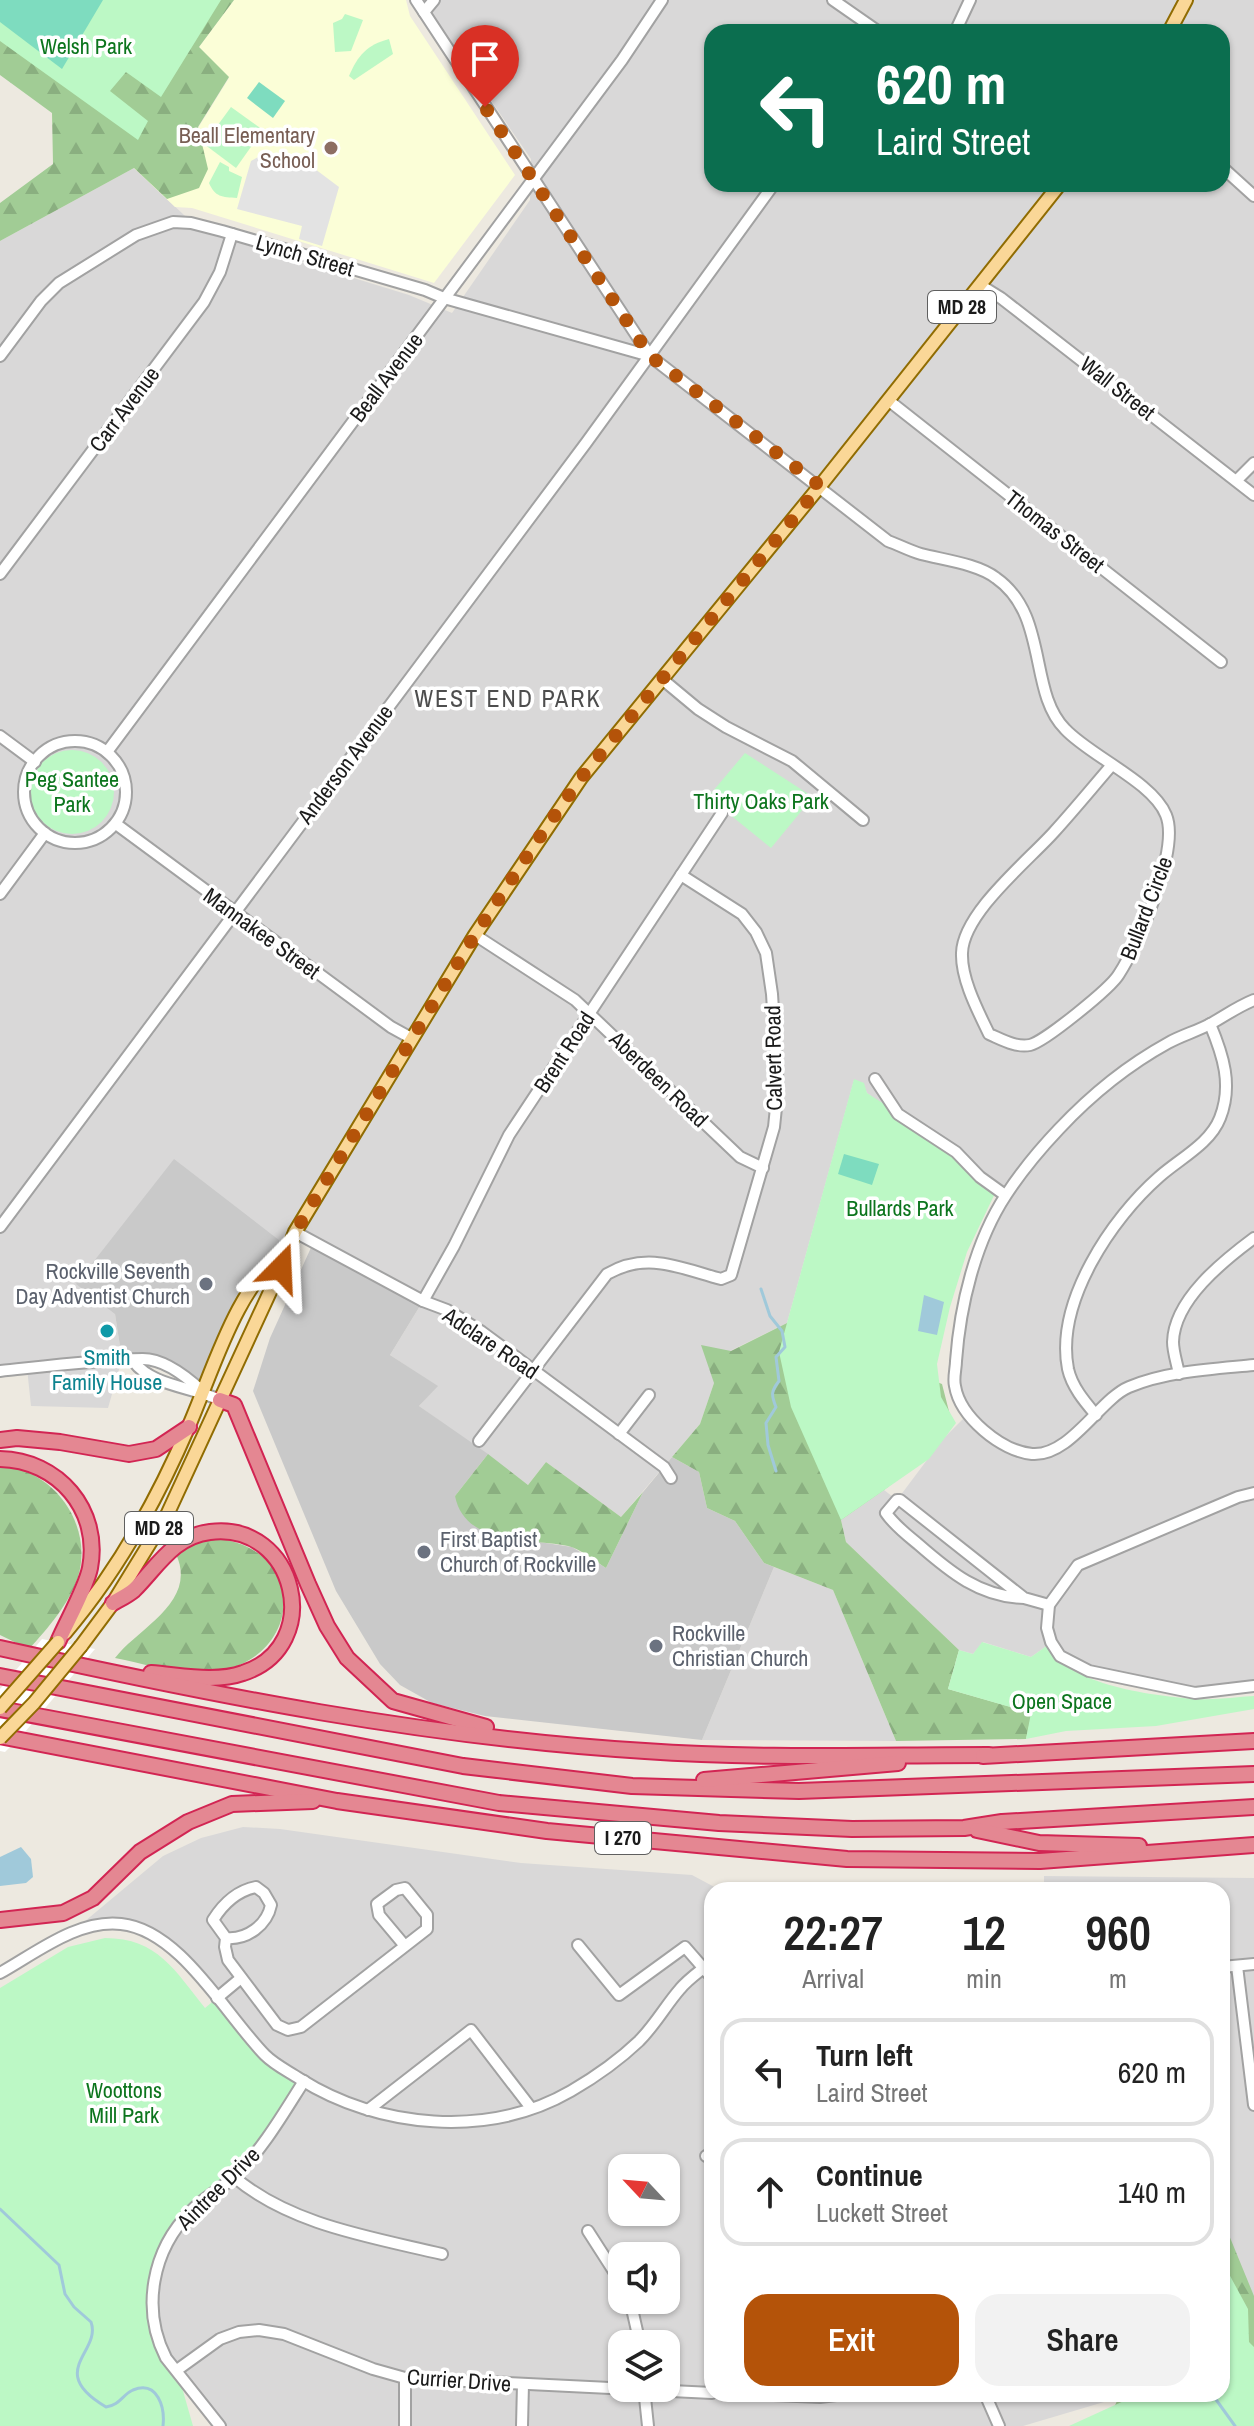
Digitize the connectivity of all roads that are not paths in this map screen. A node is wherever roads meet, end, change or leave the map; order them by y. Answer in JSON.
{"nodes":[{"id":1,"x":416,"y":0,"type":"edge"},
{"id":2,"x":434,"y":0,"type":"edge"},
{"id":3,"x":662,"y":0,"type":"edge"},
{"id":4,"x":833,"y":0,"type":"edge"},
{"id":5,"x":970,"y":0,"type":"edge"},
{"id":6,"x":1186,"y":0,"type":"edge"},
{"id":7,"x":424,"y":12,"type":"junction"},
{"id":8,"x":868,"y":24,"type":"edge"},
{"id":9,"x":959,"y":24,"type":"edge"},
{"id":10,"x":1173,"y":24,"type":"edge"},
{"id":11,"x":1230,"y":174,"type":"edge"},
{"id":12,"x":533,"y":177,"type":"junction"},
{"id":13,"x":768,"y":192,"type":"edge"},
{"id":14,"x":1054,"y":192,"type":"edge"},
{"id":15,"x":1254,"y":196,"type":"edge"},
{"id":16,"x":232,"y":234,"type":"junction"},
{"id":17,"x":980,"y":285,"type":"junction"},
{"id":18,"x":444,"y":298,"type":"junction"},
{"id":19,"x":0,"y":356,"type":"edge"},
{"id":20,"x":650,"y":356,"type":"junction"},
{"id":21,"x":888,"y":400,"type":"junction"},
{"id":22,"x":1254,"y":463,"type":"edge"},
{"id":23,"x":1237,"y":480,"type":"junction"},
{"id":24,"x":820,"y":486,"type":"junction"},
{"id":25,"x":1254,"y":495,"type":"edge"},
{"id":26,"x":0,"y":574,"type":"edge"},
{"id":27,"x":1221,"y":662,"type":"dead end"},
{"id":28,"x":662,"y":679,"type":"junction"},
{"id":29,"x":0,"y":736,"type":"edge"},
{"id":30,"x":107,"y":752,"type":"junction"},
{"id":31,"x":35,"y":762,"type":"junction"},
{"id":32,"x":1111,"y":766,"type":"junction"},
{"id":33,"x":722,"y":813,"type":"dead end"},
{"id":34,"x":863,"y":820,"type":"dead end"},
{"id":35,"x":116,"y":824,"type":"junction"},
{"id":36,"x":45,"y":833,"type":"junction"},
{"id":37,"x":681,"y":875,"type":"junction"},
{"id":38,"x":0,"y":894,"type":"edge"},
{"id":39,"x":234,"y":912,"type":"junction"},
{"id":40,"x":475,"y":935,"type":"junction"},
{"id":41,"x":1254,"y":1000,"type":"edge"},
{"id":42,"x":590,"y":1013,"type":"junction"},
{"id":43,"x":1210,"y":1024,"type":"junction"},
{"id":44,"x":411,"y":1038,"type":"junction"},
{"id":45,"x":875,"y":1079,"type":"dead end"},
{"id":46,"x":763,"y":1168,"type":"junction"},
{"id":47,"x":1005,"y":1195,"type":"junction"},
{"id":48,"x":0,"y":1227,"type":"edge"},
{"id":49,"x":295,"y":1232,"type":"junction"},
{"id":50,"x":1254,"y":1238,"type":"edge"},
{"id":51,"x":288,"y":1247,"type":"junction"},
{"id":52,"x":423,"y":1301,"type":"junction"},
{"id":53,"x":1254,"y":1365,"type":"edge"},
{"id":54,"x":0,"y":1371,"type":"edge"},
{"id":55,"x":533,"y":1371,"type":"junction"},
{"id":56,"x":1179,"y":1374,"type":"junction"},
{"id":57,"x":202,"y":1391,"type":"junction"},
{"id":58,"x":649,"y":1395,"type":"dead end"},
{"id":59,"x":220,"y":1400,"type":"junction"},
{"id":60,"x":1096,"y":1415,"type":"junction"},
{"id":61,"x":189,"y":1427,"type":"junction"},
{"id":62,"x":619,"y":1434,"type":"junction"},
{"id":63,"x":0,"y":1440,"type":"edge"},
{"id":64,"x":479,"y":1441,"type":"dead end"},
{"id":65,"x":0,"y":1459,"type":"edge"},
{"id":66,"x":671,"y":1478,"type":"dead end"},
{"id":67,"x":1254,"y":1493,"type":"edge"},
{"id":68,"x":1024,"y":1598,"type":"junction"},
{"id":69,"x":113,"y":1603,"type":"junction"},
{"id":70,"x":1049,"y":1605,"type":"junction"},
{"id":71,"x":0,"y":1641,"type":"edge"},
{"id":72,"x":58,"y":1642,"type":"junction"},
{"id":73,"x":0,"y":1648,"type":"edge"},
{"id":74,"x":32,"y":1655,"type":"junction"},
{"id":75,"x":101,"y":1671,"type":"junction"},
{"id":76,"x":0,"y":1676,"type":"edge"},
{"id":77,"x":1254,"y":1686,"type":"edge"},
{"id":78,"x":0,"y":1709,"type":"edge"},
{"id":79,"x":0,"y":1737,"type":"edge"},
{"id":80,"x":532,"y":1741,"type":"junction"},
{"id":81,"x":1254,"y":1741,"type":"edge"},
{"id":82,"x":989,"y":1755,"type":"junction"},
{"id":83,"x":1254,"y":1774,"type":"edge"},
{"id":84,"x":632,"y":1786,"type":"junction"},
{"id":85,"x":337,"y":1801,"type":"junction"},
{"id":86,"x":1254,"y":1807,"type":"edge"},
{"id":87,"x":964,"y":1828,"type":"junction"},
{"id":88,"x":1254,"y":1845,"type":"edge"},
{"id":89,"x":1215,"y":1849,"type":"junction"},
{"id":90,"x":0,"y":1920,"type":"edge"},
{"id":91,"x":226,"y":1938,"type":"junction"},
{"id":92,"x":578,"y":1945,"type":"dead end"},
{"id":93,"x":405,"y":1946,"type":"junction"},
{"id":94,"x":704,"y":1961,"type":"edge"},
{"id":95,"x":1254,"y":1964,"type":"edge"},
{"id":96,"x":1230,"y":1966,"type":"edge"},
{"id":97,"x":1237,"y":1966,"type":"junction"},
{"id":98,"x":704,"y":1968,"type":"edge"},
{"id":99,"x":0,"y":1973,"type":"edge"},
{"id":100,"x":241,"y":1978,"type":"junction"},
{"id":101,"x":217,"y":1998,"type":"junction"},
{"id":102,"x":304,"y":2081,"type":"junction"},
{"id":103,"x":1254,"y":2105,"type":"edge"},
{"id":104,"x":531,"y":2108,"type":"junction"},
{"id":105,"x":368,"y":2110,"type":"junction"},
{"id":106,"x":234,"y":2177,"type":"junction"},
{"id":107,"x":588,"y":2231,"type":"dead end"},
{"id":108,"x":442,"y":2254,"type":"dead end"},
{"id":109,"x":608,"y":2262,"type":"edge"},
{"id":110,"x":177,"y":2370,"type":"junction"},
{"id":111,"x":405,"y":2378,"type":"junction"},
{"id":112,"x":523,"y":2384,"type":"junction"},
{"id":113,"x":608,"y":2388,"type":"edge"},
{"id":114,"x":680,"y":2391,"type":"edge"},
{"id":115,"x":704,"y":2393,"type":"edge"},
{"id":116,"x":645,"y":2402,"type":"edge"},
{"id":117,"x":988,"y":2402,"type":"edge"},
{"id":118,"x":220,"y":2426,"type":"edge"},
{"id":119,"x":405,"y":2426,"type":"edge"},
{"id":120,"x":522,"y":2426,"type":"edge"},
{"id":121,"x":648,"y":2426,"type":"edge"},
{"id":122,"x":999,"y":2426,"type":"edge"}],
"edges":[{"from":1,"to":7,"type":"street"},
{"from":2,"to":7,"type":"street"},
{"from":3,"to":12,"type":"street","name":"Beall Avenue"},
{"from":4,"to":8,"type":"street"},
{"from":5,"to":9,"type":"street"},
{"from":6,"to":10,"type":"main road"},
{"from":7,"to":12,"type":"street"},
{"from":11,"to":15,"type":"street"},
{"from":12,"to":18,"type":"street","name":"Beall Avenue"},
{"from":12,"to":20,"type":"street"},
{"from":13,"to":20,"type":"street","name":"Anderson Avenue"},
{"from":14,"to":17,"type":"main road","number":"MD 28"},
{"from":16,"to":18,"type":"street","name":"Lynch Street"},
{"from":16,"to":19,"type":"street","name":"Lynch Street"},
{"from":16,"to":26,"type":"street","name":"Carr Avenue"},
{"from":17,"to":21,"type":"main road","number":"MD 28"},
{"from":17,"to":23,"type":"street","name":"Wall Street"},
{"from":18,"to":20,"type":"street","name":"Lynch Street"},
{"from":18,"to":30,"type":"street","name":"Beall Avenue"},
{"from":20,"to":24,"type":"street","name":"Bullard Circle"},
{"from":20,"to":39,"type":"street","name":"Anderson Avenue"},
{"from":21,"to":24,"type":"main road","number":"MD 28"},
{"from":21,"to":27,"type":"street","name":"Thomas Street"},
{"from":22,"to":23,"type":"street"},
{"from":23,"to":25,"type":"street","name":"Wall Street"},
{"from":24,"to":28,"type":"main road","number":"MD 28"},
{"from":24,"to":32,"type":"street","name":"Bullard Circle"},
{"from":28,"to":34,"type":"street"},
{"from":28,"to":40,"type":"main road","number":"MD 28"},
{"from":29,"to":31,"type":"street"},
{"from":30,"to":31,"type":"street"},
{"from":30,"to":35,"type":"street"},
{"from":31,"to":36,"type":"street"},
{"from":32,"to":32,"type":"street","name":"Bullard Circle"},
{"from":33,"to":37,"type":"street","name":"Brent Road"},
{"from":35,"to":36,"type":"street"},
{"from":35,"to":39,"type":"street","name":"Mannakee Street"},
{"from":36,"to":38,"type":"street"},
{"from":37,"to":42,"type":"street","name":"Brent Road"},
{"from":37,"to":46,"type":"street","name":"Calvert Road"},
{"from":39,"to":44,"type":"street","name":"Mannakee Street"},
{"from":39,"to":48,"type":"street","name":"Anderson Avenue"},
{"from":40,"to":42,"type":"street","name":"Aberdeen Road"},
{"from":40,"to":44,"type":"main road","number":"MD 28"},
{"from":41,"to":43,"type":"street"},
{"from":42,"to":46,"type":"street","name":"Aberdeen Road"},
{"from":42,"to":52,"type":"street","name":"Brent Road"},
{"from":43,"to":47,"type":"street"},
{"from":43,"to":60,"type":"street"},
{"from":44,"to":49,"type":"main road","number":"MD 28"},
{"from":45,"to":47,"type":"street"},
{"from":46,"to":55,"type":"street","name":"Calvert Road"},
{"from":47,"to":60,"type":"street"},
{"from":49,"to":51,"type":"main road","number":"MD 28"},
{"from":49,"to":52,"type":"street","name":"Adclare Road"},
{"from":50,"to":56,"type":"street"},
{"from":51,"to":57,"type":"main road","number":"MD 28"},
{"from":51,"to":59,"type":"main road","number":"MD 28"},
{"from":52,"to":55,"type":"street","name":"Adclare Road"},
{"from":53,"to":56,"type":"street"},
{"from":54,"to":57,"type":"street"},
{"from":55,"to":62,"type":"street","name":"Adclare Road"},
{"from":55,"to":64,"type":"street"},
{"from":56,"to":60,"type":"street"},
{"from":57,"to":59,"type":"street"},
{"from":57,"to":61,"type":"main road","number":"MD 28"},
{"from":58,"to":62,"type":"street"},
{"from":59,"to":69,"type":"main road","number":"MD 28"},
{"from":59,"to":80,"type":"highway"},
{"from":61,"to":63,"type":"highway"},
{"from":61,"to":72,"type":"main road","number":"MD 28"},
{"from":62,"to":66,"type":"street","name":"Adclare Road"},
{"from":65,"to":72,"type":"highway"},
{"from":67,"to":70,"type":"street"},
{"from":68,"to":68,"type":"street"},
{"from":68,"to":70,"type":"street"},
{"from":69,"to":75,"type":"highway"},
{"from":69,"to":79,"type":"main road","number":"MD 28","bridge":true},
{"from":70,"to":77,"type":"street"},
{"from":71,"to":74,"type":"highway"},
{"from":72,"to":78,"type":"main road","number":"MD 28","bridge":true},
{"from":73,"to":74,"type":"highway"},
{"from":74,"to":75,"type":"highway"},
{"from":75,"to":80,"type":"highway"},
{"from":76,"to":84,"type":"highway"},
{"from":78,"to":87,"type":"highway","number":"I 270"},
{"from":79,"to":85,"type":"highway","number":"I 270"},
{"from":80,"to":82,"type":"highway"},
{"from":81,"to":82,"type":"highway"},
{"from":82,"to":84,"type":"highway"},
{"from":83,"to":84,"type":"highway"},
{"from":85,"to":89,"type":"highway","number":"I 270"},
{"from":85,"to":90,"type":"highway"},
{"from":86,"to":87,"type":"highway","number":"I 270"},
{"from":87,"to":89,"type":"highway"},
{"from":88,"to":89,"type":"highway","number":"I 270"},
{"from":91,"to":91,"type":"street"},
{"from":91,"to":100,"type":"street"},
{"from":92,"to":94,"type":"street"},
{"from":93,"to":93,"type":"street"},
{"from":93,"to":100,"type":"street"},
{"from":95,"to":97,"type":"street"},
{"from":96,"to":97,"type":"street"},
{"from":97,"to":103,"type":"street"},
{"from":98,"to":104,"type":"street"},
{"from":99,"to":101,"type":"street"},
{"from":100,"to":101,"type":"street"},
{"from":101,"to":102,"type":"street"},
{"from":102,"to":105,"type":"street"},
{"from":102,"to":106,"type":"street","name":"Aintree Drive"},
{"from":104,"to":105,"type":"street"},
{"from":104,"to":105,"type":"street"},
{"from":106,"to":108,"type":"street"},
{"from":106,"to":110,"type":"street","name":"Aintree Drive"},
{"from":107,"to":109,"type":"street"},
{"from":110,"to":111,"type":"street","name":"Currier Drive"},
{"from":110,"to":118,"type":"street","name":"Aintree Drive"},
{"from":111,"to":112,"type":"street","name":"Currier Drive"},
{"from":111,"to":119,"type":"street"},
{"from":112,"to":113,"type":"street","name":"Currier Drive"},
{"from":112,"to":120,"type":"street"},
{"from":114,"to":115,"type":"street","name":"Currier Drive"},
{"from":116,"to":121,"type":"street"},
{"from":117,"to":122,"type":"street"}]}
